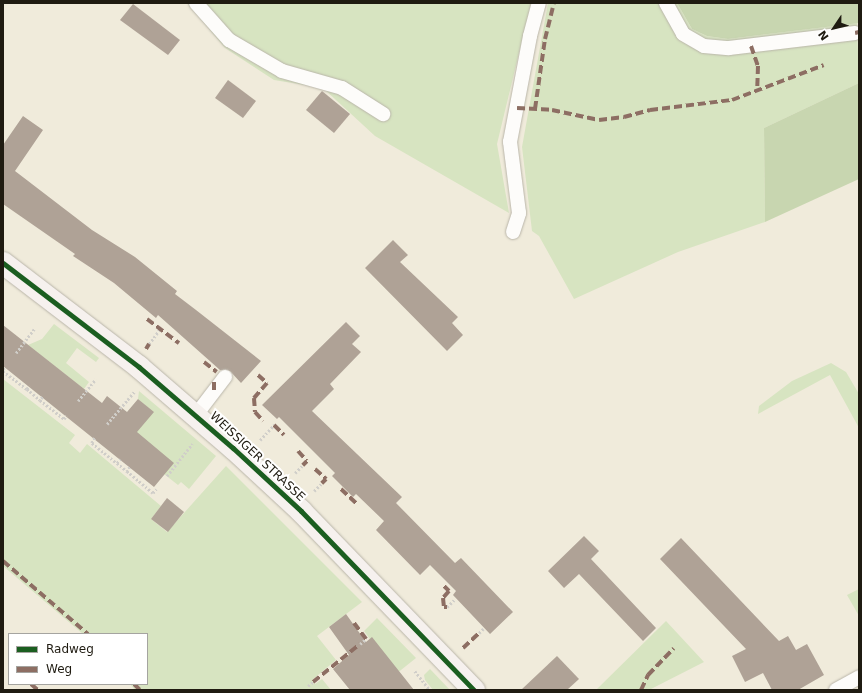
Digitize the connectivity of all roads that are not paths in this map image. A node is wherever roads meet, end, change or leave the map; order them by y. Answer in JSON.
{"nodes":[{"id":1,"x":196,"y":3,"type":"edge"},
{"id":2,"x":540,"y":3,"type":"edge"},
{"id":3,"x":666,"y":3,"type":"edge"},
{"id":4,"x":855,"y":33,"type":"dead end"},
{"id":5,"x":382,"y":114,"type":"dead end"},
{"id":6,"x":513,"y":232,"type":"dead end"},
{"id":7,"x":3,"y":263,"type":"edge"},
{"id":8,"x":225,"y":377,"type":"dead end"},
{"id":9,"x":196,"y":415,"type":"junction"},
{"id":10,"x":859,"y":677,"type":"edge"},
{"id":11,"x":474,"y":690,"type":"edge"},
{"id":12,"x":836,"y":690,"type":"edge"}],
"edges":[{"from":1,"to":5,"type":"lane"},
{"from":2,"to":6,"type":"lane"},
{"from":3,"to":4,"type":"lane"},
{"from":7,"to":9,"type":"street","name":"WEISSIGER STRASSE"},
{"from":8,"to":9,"type":"lane"},
{"from":9,"to":11,"type":"street","name":"WEISSIGER STRASSE"},
{"from":10,"to":12,"type":"lane"}]}
